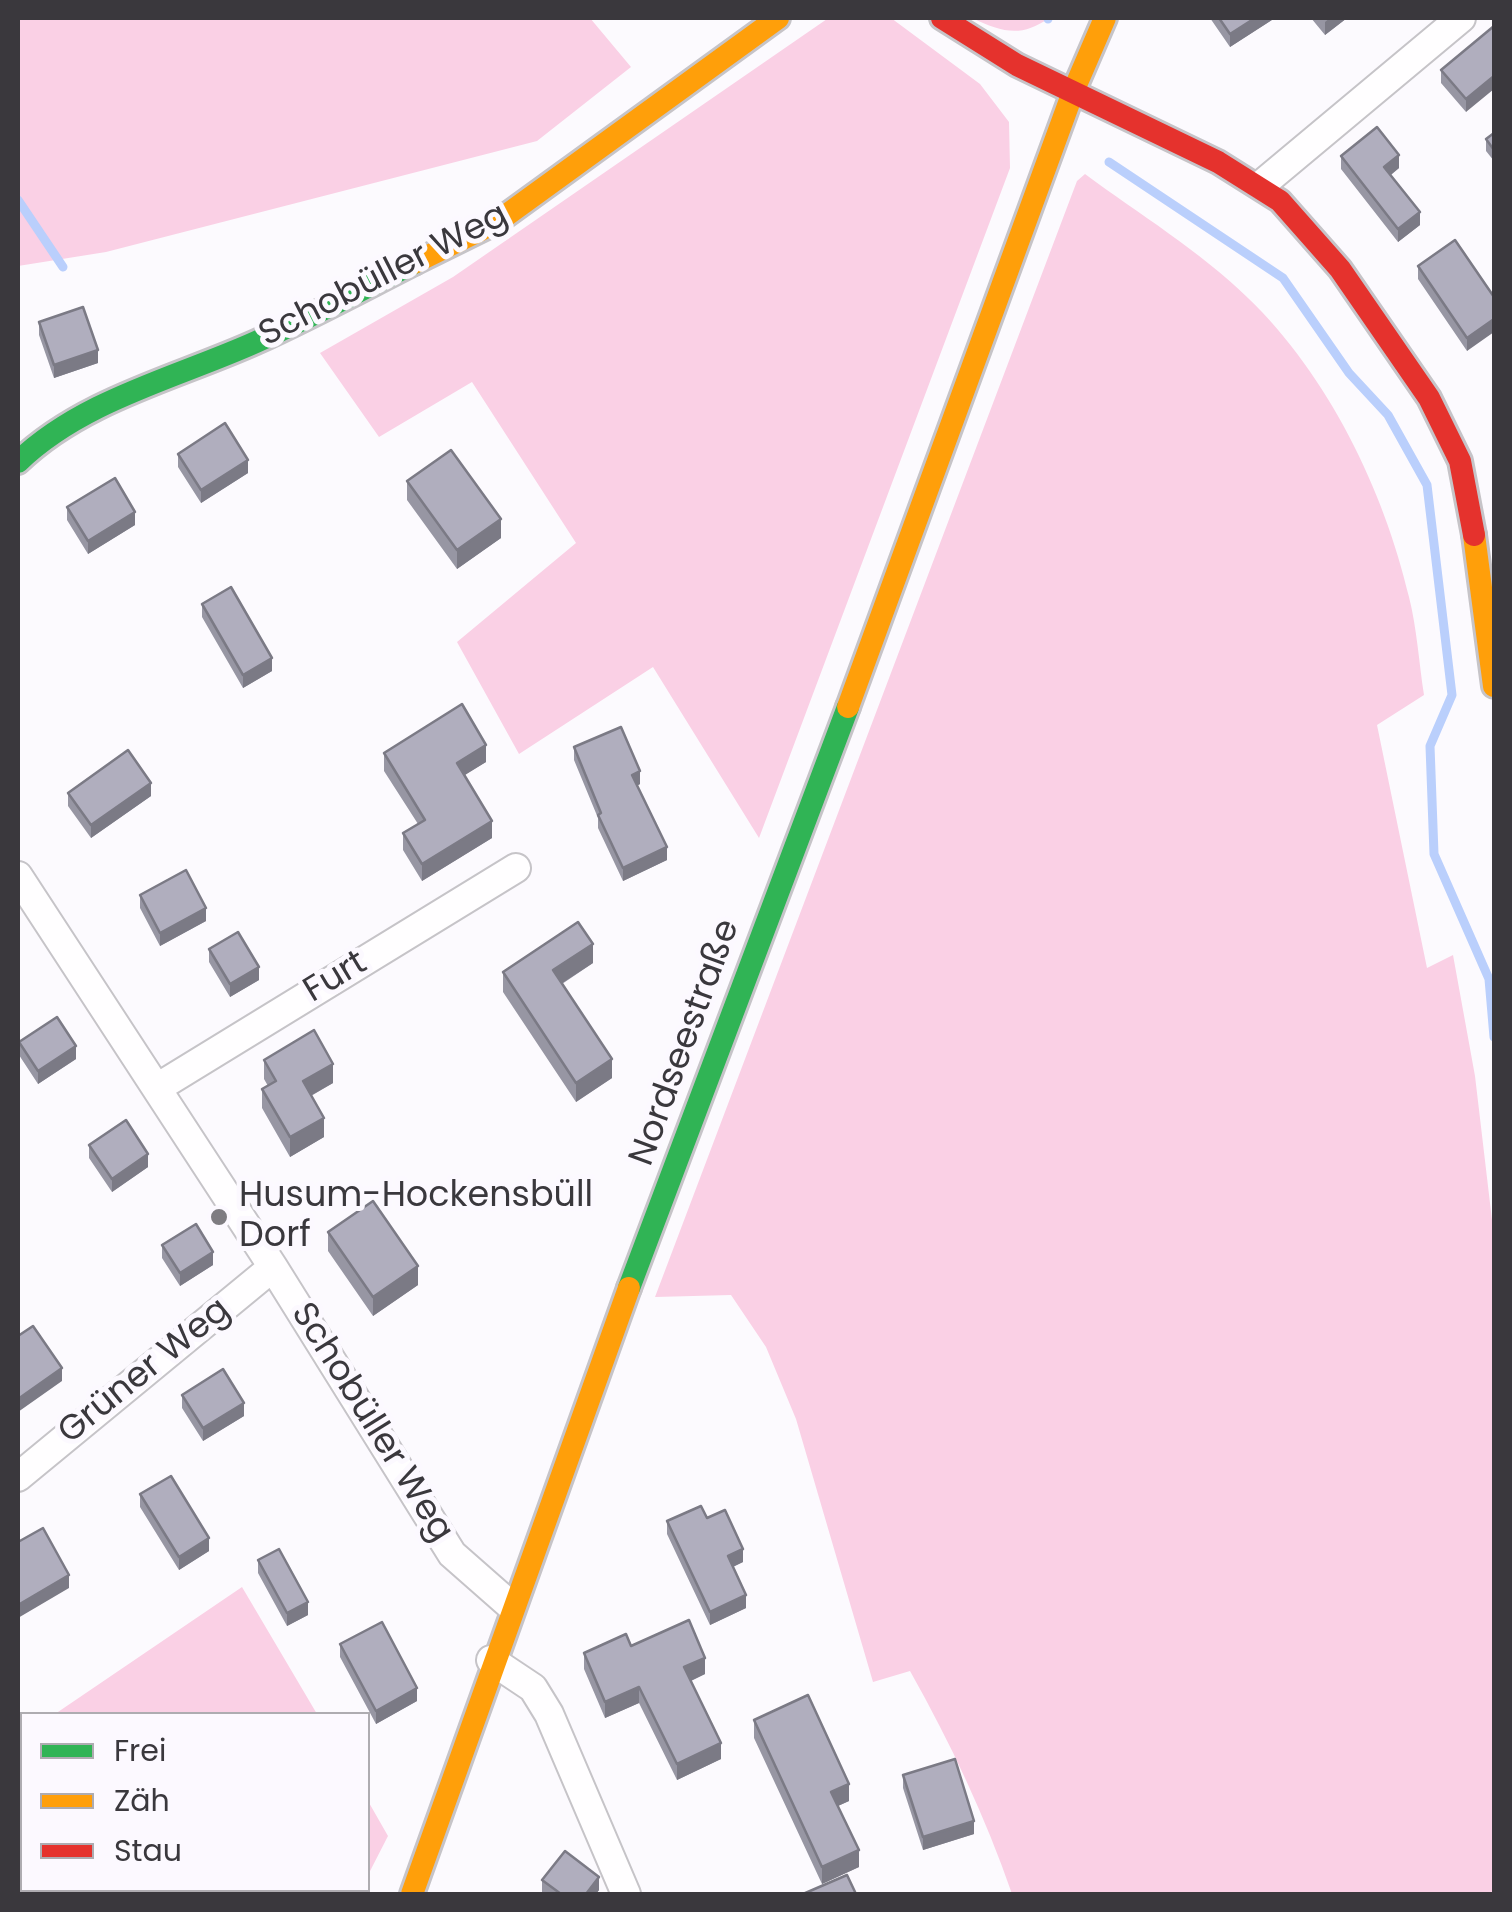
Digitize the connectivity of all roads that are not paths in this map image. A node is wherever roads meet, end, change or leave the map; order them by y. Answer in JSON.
{"nodes":[{"id":1,"x":778,"y":18,"type":"edge"},
{"id":2,"x":942,"y":18,"type":"edge"},
{"id":3,"x":1105,"y":18,"type":"edge"},
{"id":4,"x":1461,"y":18,"type":"edge"},
{"id":5,"x":1073,"y":92,"type":"junction"},
{"id":6,"x":1260,"y":185,"type":"junction"},
{"id":7,"x":18,"y":462,"type":"edge"},
{"id":8,"x":1494,"y":686,"type":"edge"},
{"id":9,"x":516,"y":868,"type":"dead end"},
{"id":10,"x":18,"y":876,"type":"edge"},
{"id":11,"x":157,"y":1088,"type":"junction"},
{"id":12,"x":273,"y":1267,"type":"junction"},
{"id":13,"x":18,"y":1476,"type":"edge"},
{"id":14,"x":510,"y":1604,"type":"junction"},
{"id":15,"x":491,"y":1660,"type":"junction"},
{"id":16,"x":412,"y":1894,"type":"edge"},
{"id":17,"x":626,"y":1894,"type":"edge"}],
"edges":[{"from":1,"to":7,"type":"main road","name":"Schobüller Weg"},
{"from":2,"to":5,"type":"main road"},
{"from":3,"to":5,"type":"main road","name":"Nordseestraße"},
{"from":4,"to":6,"type":"street"},
{"from":5,"to":6,"type":"main road"},
{"from":5,"to":14,"type":"main road","name":"Nordseestraße"},
{"from":6,"to":8,"type":"main road"},
{"from":9,"to":11,"type":"street","name":"Furt"},
{"from":10,"to":11,"type":"street","name":"Schobüller Weg"},
{"from":11,"to":12,"type":"street","name":"Schobüller Weg"},
{"from":12,"to":13,"type":"street","name":"Grüner Weg"},
{"from":12,"to":14,"type":"street","name":"Schobüller Weg"},
{"from":14,"to":15,"type":"main road","name":"Nordseestraße"},
{"from":15,"to":16,"type":"main road","name":"Nordseestraße"},
{"from":15,"to":17,"type":"street"}]}
